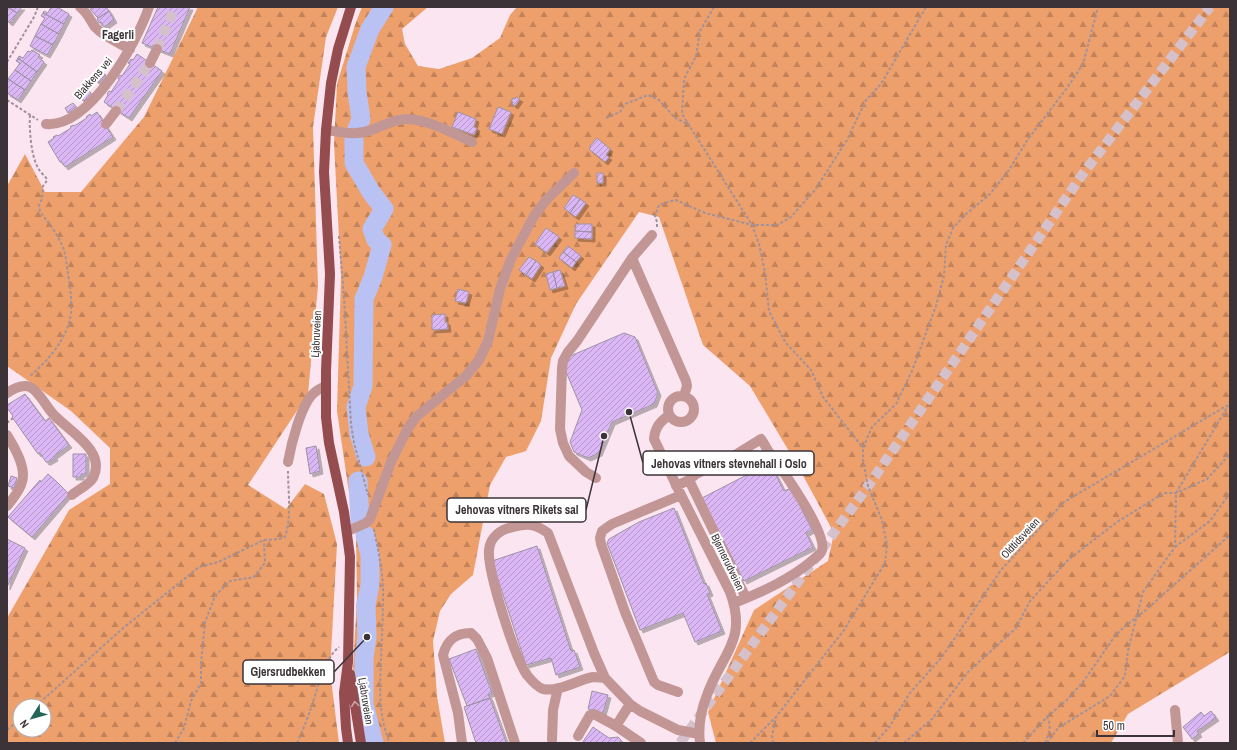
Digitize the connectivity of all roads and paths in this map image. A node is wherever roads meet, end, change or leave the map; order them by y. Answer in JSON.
{"nodes":[{"id":1,"x":38,"y":7,"type":"edge"},
{"id":2,"x":80,"y":7,"type":"edge"},
{"id":3,"x":149,"y":7,"type":"edge"},
{"id":4,"x":351,"y":7,"type":"edge"},
{"id":5,"x":714,"y":7,"type":"edge"},
{"id":6,"x":926,"y":7,"type":"edge"},
{"id":7,"x":1098,"y":7,"type":"edge"},
{"id":8,"x":130,"y":49,"type":"junction"},
{"id":9,"x":157,"y":49,"type":"tunnel mouth"},
{"id":10,"x":7,"y":62,"type":"edge"},
{"id":11,"x":150,"y":63,"type":"tunnel mouth"},
{"id":12,"x":7,"y":100,"type":"edge"},
{"id":13,"x":116,"y":111,"type":"tunnel mouth"},
{"id":14,"x":30,"y":114,"type":"junction"},
{"id":15,"x":606,"y":118,"type":"dead end"},
{"id":16,"x":46,"y":124,"type":"joint"},
{"id":17,"x":106,"y":124,"type":"dead end"},
{"id":18,"x":689,"y":125,"type":"junction"},
{"id":19,"x":326,"y":130,"type":"junction"},
{"id":20,"x":472,"y":142,"type":"dead end"},
{"id":21,"x":574,"y":174,"type":"dead end"},
{"id":22,"x":752,"y":225,"type":"junction"},
{"id":23,"x":652,"y":235,"type":"joint"},
{"id":24,"x":339,"y":236,"type":"dead end"},
{"id":25,"x":632,"y":258,"type":"junction"},
{"id":26,"x":325,"y":386,"type":"junction"},
{"id":27,"x":18,"y":388,"type":"junction"},
{"id":28,"x":7,"y":393,"type":"edge"},
{"id":29,"x":684,"y":396,"type":"junction"},
{"id":30,"x":1230,"y":402,"type":"edge"},
{"id":31,"x":1228,"y":405,"type":"junction"},
{"id":32,"x":669,"y":415,"type":"junction"},
{"id":33,"x":13,"y":418,"type":"dead end"},
{"id":34,"x":7,"y":423,"type":"edge"},
{"id":35,"x":7,"y":435,"type":"edge"},
{"id":36,"x":863,"y":448,"type":"junction"},
{"id":37,"x":1230,"y":454,"type":"edge"},
{"id":38,"x":288,"y":462,"type":"joint"},
{"id":39,"x":596,"y":478,"type":"dead end"},
{"id":40,"x":689,"y":480,"type":"junction"},
{"id":41,"x":676,"y":486,"type":"junction"},
{"id":42,"x":1176,"y":493,"type":"junction"},
{"id":43,"x":1230,"y":493,"type":"edge"},
{"id":44,"x":72,"y":495,"type":"dead end"},
{"id":45,"x":681,"y":496,"type":"junction"},
{"id":46,"x":7,"y":506,"type":"edge"},
{"id":47,"x":372,"y":515,"type":"junction"},
{"id":48,"x":348,"y":531,"type":"junction"},
{"id":49,"x":1230,"y":535,"type":"edge"},
{"id":50,"x":264,"y":540,"type":"junction"},
{"id":51,"x":1175,"y":548,"type":"junction"},
{"id":52,"x":746,"y":598,"type":"junction"},
{"id":53,"x":734,"y":603,"type":"junction"},
{"id":54,"x":1136,"y":618,"type":"junction"},
{"id":55,"x":348,"y":644,"type":"junction"},
{"id":56,"x":348,"y":662,"type":"junction"},
{"id":57,"x":605,"y":678,"type":"junction"},
{"id":58,"x":558,"y":688,"type":"junction"},
{"id":59,"x":678,"y":692,"type":"dead end"},
{"id":60,"x":45,"y":698,"type":"edge"},
{"id":61,"x":630,"y":704,"type":"junction"},
{"id":62,"x":1175,"y":710,"type":"dead end"},
{"id":63,"x":776,"y":717,"type":"junction"},
{"id":64,"x":1047,"y":717,"type":"junction"},
{"id":65,"x":616,"y":726,"type":"junction"},
{"id":66,"x":578,"y":736,"type":"dead end"},
{"id":67,"x":699,"y":739,"type":"edge"},
{"id":68,"x":552,"y":740,"type":"dead end"},
{"id":69,"x":175,"y":743,"type":"edge"},
{"id":70,"x":297,"y":743,"type":"edge"},
{"id":71,"x":348,"y":743,"type":"edge"},
{"id":72,"x":361,"y":743,"type":"edge"},
{"id":73,"x":390,"y":743,"type":"edge"},
{"id":74,"x":462,"y":743,"type":"edge"},
{"id":75,"x":515,"y":743,"type":"edge"},
{"id":76,"x":641,"y":743,"type":"edge"},
{"id":77,"x":750,"y":743,"type":"edge"},
{"id":78,"x":773,"y":743,"type":"edge"},
{"id":79,"x":875,"y":743,"type":"edge"},
{"id":80,"x":904,"y":743,"type":"edge"},
{"id":81,"x":1023,"y":743,"type":"edge"},
{"id":82,"x":1046,"y":743,"type":"edge"},
{"id":83,"x":1178,"y":743,"type":"edge"}],
"edges":[{"from":1,"to":10,"type":"path"},
{"from":2,"to":8,"type":"lane"},
{"from":3,"to":8,"type":"lane","name":"Blakkens vei"},
{"from":4,"to":19,"type":"main road","name":"Ljabruveien"},
{"from":5,"to":18,"type":"path"},
{"from":6,"to":22,"type":"path"},
{"from":7,"to":36,"type":"path"},
{"from":8,"to":16,"type":"lane","name":"Blakkens vei"},
{"from":9,"to":11,"type":"lane"},
{"from":12,"to":14,"type":"path"},
{"from":13,"to":17,"type":"lane"},
{"from":14,"to":16,"type":"path"},
{"from":14,"to":27,"type":"path"},
{"from":15,"to":18,"type":"path"},
{"from":18,"to":22,"type":"path"},
{"from":19,"to":20,"type":"lane"},
{"from":19,"to":26,"type":"main road","name":"Ljabruveien"},
{"from":21,"to":47,"type":"lane"},
{"from":22,"to":23,"type":"path"},
{"from":22,"to":36,"type":"path"},
{"from":23,"to":25,"type":"lane"},
{"from":24,"to":47,"type":"path"},
{"from":25,"to":29,"type":"lane"},
{"from":25,"to":39,"type":"lane"},
{"from":26,"to":38,"type":"lane"},
{"from":26,"to":48,"type":"main road","name":"Ljabruveien"},
{"from":27,"to":28,"type":"lane"},
{"from":27,"to":44,"type":"lane"},
{"from":29,"to":32,"type":"lane"},
{"from":29,"to":32,"type":"lane"},
{"from":30,"to":31,"type":"path","name":"Oldtidsveien"},
{"from":31,"to":42,"type":"path"},
{"from":31,"to":79,"type":"path","name":"Oldtidsveien"},
{"from":32,"to":41,"type":"lane","name":"Bjørnerudveien"},
{"from":33,"to":34,"type":"path"},
{"from":35,"to":46,"type":"lane"},
{"from":36,"to":63,"type":"path"},
{"from":37,"to":42,"type":"path"},
{"from":38,"to":50,"type":"path"},
{"from":40,"to":41,"type":"lane"},
{"from":40,"to":52,"type":"lane"},
{"from":40,"to":52,"type":"lane"},
{"from":41,"to":45,"type":"lane","name":"Bjørnerudveien"},
{"from":42,"to":51,"type":"path"},
{"from":42,"to":80,"type":"path"},
{"from":43,"to":51,"type":"path"},
{"from":45,"to":53,"type":"lane","name":"Bjørnerudveien"},
{"from":45,"to":59,"type":"lane"},
{"from":47,"to":48,"type":"lane"},
{"from":47,"to":73,"type":"path"},
{"from":48,"to":55,"type":"main road","name":"Ljabruveien"},
{"from":49,"to":54,"type":"path"},
{"from":50,"to":60,"type":"path"},
{"from":50,"to":69,"type":"path"},
{"from":51,"to":54,"type":"path"},
{"from":52,"to":53,"type":"lane"},
{"from":53,"to":67,"type":"lane","name":"Bjørnerudveien"},
{"from":54,"to":64,"type":"path"},
{"from":54,"to":82,"type":"path"},
{"from":55,"to":56,"type":"main road","name":"Ljabruveien"},
{"from":55,"to":70,"type":"path"},
{"from":56,"to":71,"type":"main road","name":"Ljabruveien"},
{"from":72,"to":56,"type":"main road","name":"Ljabruveien","one_way":true},
{"from":57,"to":58,"type":"lane"},
{"from":57,"to":58,"type":"lane"},
{"from":57,"to":61,"type":"lane"},
{"from":58,"to":68,"type":"lane"},
{"from":61,"to":65,"type":"lane"},
{"from":61,"to":67,"type":"lane"},
{"from":62,"to":83,"type":"lane"},
{"from":63,"to":77,"type":"path"},
{"from":63,"to":78,"type":"path"},
{"from":64,"to":81,"type":"path"},
{"from":64,"to":82,"type":"path"},
{"from":65,"to":66,"type":"lane"},
{"from":65,"to":76,"type":"lane"},
{"from":74,"to":75,"type":"lane"}]}
